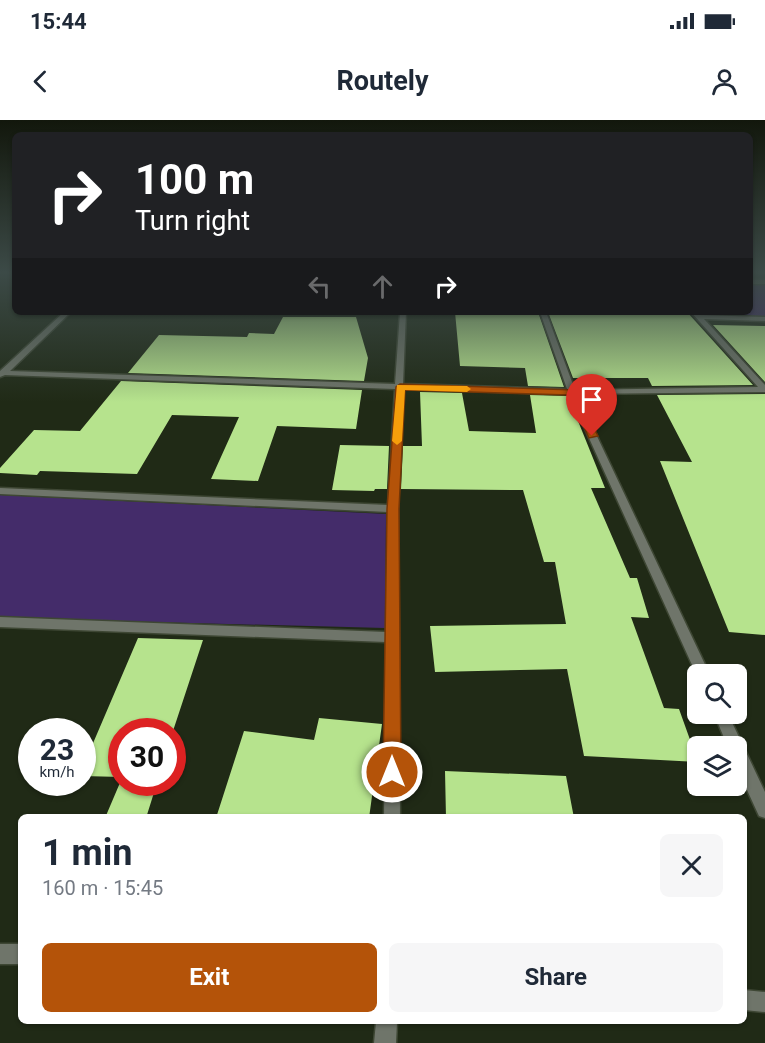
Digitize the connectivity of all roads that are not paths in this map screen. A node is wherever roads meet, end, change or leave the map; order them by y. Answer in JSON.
{"nodes":[{"id":1,"x":64,"y":316,"type":"edge"},
{"id":2,"x":403,"y":316,"type":"edge"},
{"id":3,"x":545,"y":316,"type":"edge"},
{"id":4,"x":698,"y":316,"type":"edge"},
{"id":5,"x":725,"y":316,"type":"edge"},
{"id":6,"x":765,"y":319,"type":"edge"},
{"id":7,"x":1,"y":374,"type":"edge"},
{"id":8,"x":400,"y":387,"type":"junction"},
{"id":9,"x":765,"y":389,"type":"edge"},
{"id":10,"x":573,"y":392,"type":"junction"},
{"id":11,"x":0,"y":491,"type":"edge"},
{"id":12,"x":393,"y":509,"type":"junction"},
{"id":13,"x":0,"y":622,"type":"edge"},
{"id":14,"x":391,"y":637,"type":"junction"},
{"id":15,"x":698,"y":664,"type":"edge"},
{"id":16,"x":747,"y":772,"type":"edge"},
{"id":17,"x":765,"y":810,"type":"edge"},
{"id":18,"x":392,"y":814,"type":"edge"},
{"id":19,"x":0,"y":954,"type":"edge"},
{"id":20,"x":18,"y":954,"type":"edge"},
{"id":21,"x":747,"y":1000,"type":"edge"},
{"id":22,"x":765,"y":1002,"type":"edge"},
{"id":23,"x":387,"y":1024,"type":"edge"},
{"id":24,"x":385,"y":1043,"type":"edge"}],
"edges":[{"from":1,"to":7,"type":"street"},
{"from":2,"to":8,"type":"street"},
{"from":3,"to":10,"type":"street"},
{"from":4,"to":9,"type":"street"},
{"from":5,"to":6,"type":"street"},
{"from":7,"to":8,"type":"street"},
{"from":8,"to":10,"type":"street"},
{"from":8,"to":12,"type":"street"},
{"from":9,"to":10,"type":"street"},
{"from":10,"to":15,"type":"street"},
{"from":11,"to":12,"type":"street"},
{"from":12,"to":14,"type":"street"},
{"from":13,"to":14,"type":"street"},
{"from":14,"to":18,"type":"street"},
{"from":16,"to":17,"type":"street"},
{"from":19,"to":20,"type":"street"},
{"from":21,"to":22,"type":"street"},
{"from":23,"to":24,"type":"street"}]}
